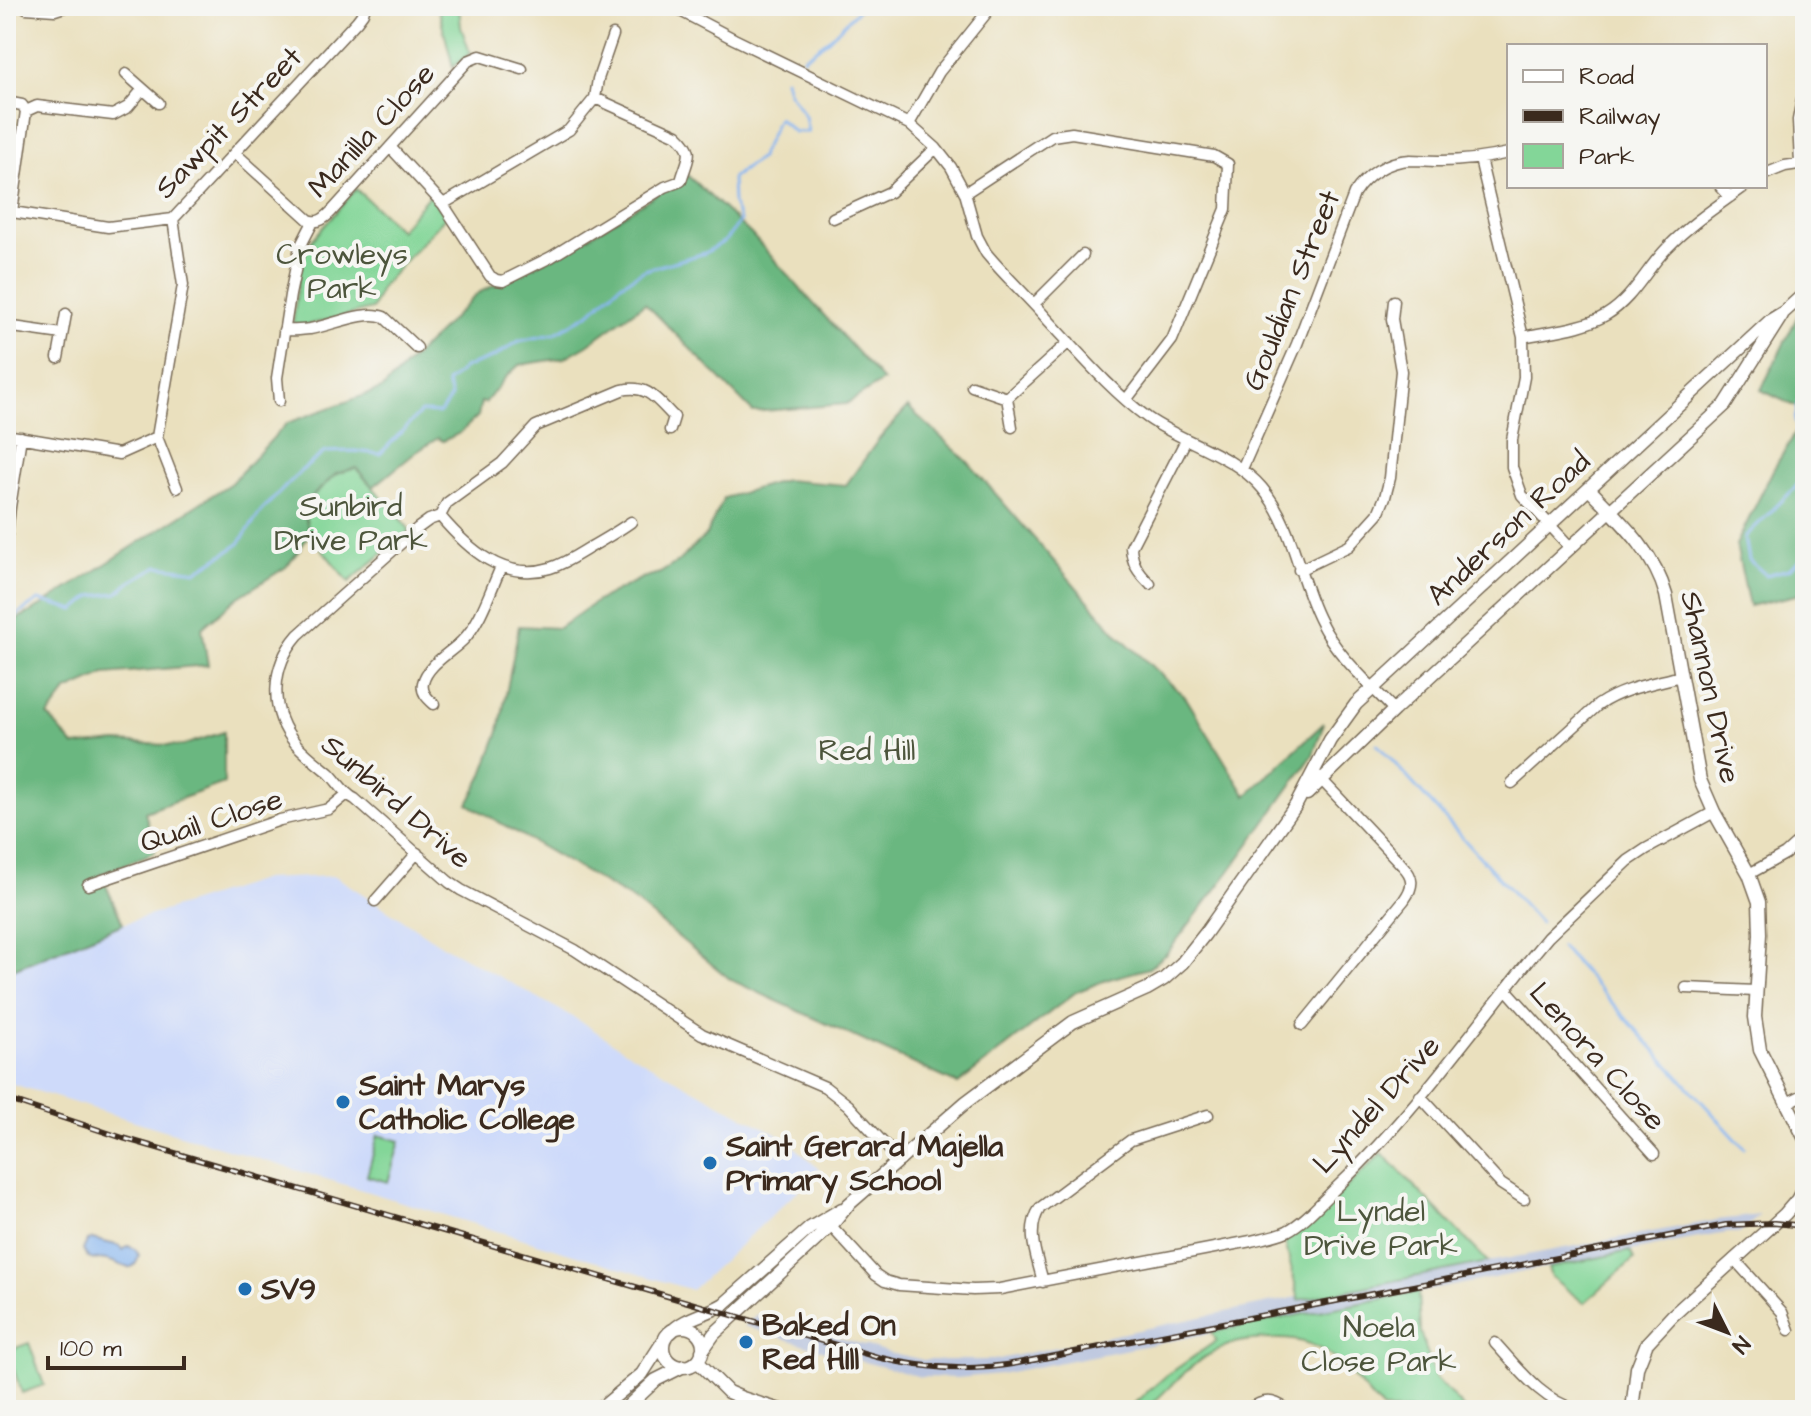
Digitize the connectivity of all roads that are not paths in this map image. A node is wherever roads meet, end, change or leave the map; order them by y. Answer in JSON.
{"nodes":[{"id":1,"x":67,"y":6,"type":"edge"},
{"id":2,"x":365,"y":6,"type":"edge"},
{"id":3,"x":671,"y":6,"type":"edge"},
{"id":4,"x":992,"y":6,"type":"edge"},
{"id":5,"x":26,"y":8,"type":"edge"},
{"id":6,"x":613,"y":35,"type":"dead end"},
{"id":7,"x":522,"y":69,"type":"dead end"},
{"id":8,"x":126,"y":74,"type":"dead end"},
{"id":9,"x":1805,"y":84,"type":"edge"},
{"id":10,"x":143,"y":89,"type":"junction"},
{"id":11,"x":595,"y":98,"type":"junction"},
{"id":12,"x":6,"y":102,"type":"edge"},
{"id":13,"x":159,"y":103,"type":"dead end"},
{"id":14,"x":26,"y":111,"type":"junction"},
{"id":15,"x":909,"y":124,"type":"junction"},
{"id":16,"x":390,"y":147,"type":"junction"},
{"id":17,"x":936,"y":148,"type":"junction"},
{"id":18,"x":235,"y":153,"type":"junction"},
{"id":19,"x":1507,"y":153,"type":"edge"},
{"id":20,"x":1480,"y":159,"type":"junction"},
{"id":21,"x":1803,"y":163,"type":"edge"},
{"id":22,"x":1767,"y":173,"type":"edge"},
{"id":23,"x":1722,"y":188,"type":"edge"},
{"id":24,"x":1742,"y":188,"type":"edge"},
{"id":25,"x":965,"y":193,"type":"junction"},
{"id":26,"x":1730,"y":197,"type":"junction"},
{"id":27,"x":443,"y":204,"type":"junction"},
{"id":28,"x":9,"y":211,"type":"edge"},
{"id":29,"x":833,"y":218,"type":"dead end"},
{"id":30,"x":173,"y":219,"type":"junction"},
{"id":31,"x":313,"y":222,"type":"junction"},
{"id":32,"x":1083,"y":255,"type":"dead end"},
{"id":33,"x":1805,"y":293,"type":"edge"},
{"id":34,"x":1394,"y":301,"type":"dead end"},
{"id":35,"x":1034,"y":304,"type":"junction"},
{"id":36,"x":1784,"y":312,"type":"junction"},
{"id":37,"x":66,"y":314,"type":"dead end"},
{"id":38,"x":6,"y":326,"type":"edge"},
{"id":39,"x":284,"y":330,"type":"junction"},
{"id":40,"x":62,"y":334,"type":"junction"},
{"id":41,"x":1523,"y":337,"type":"junction"},
{"id":42,"x":1069,"y":342,"type":"junction"},
{"id":43,"x":417,"y":348,"type":"dead end"},
{"id":44,"x":58,"y":358,"type":"dead end"},
{"id":45,"x":1742,"y":380,"type":"junction"},
{"id":46,"x":972,"y":386,"type":"dead end"},
{"id":47,"x":1007,"y":398,"type":"junction"},
{"id":48,"x":1126,"y":400,"type":"junction"},
{"id":49,"x":279,"y":401,"type":"dead end"},
{"id":50,"x":1670,"y":415,"type":"junction"},
{"id":51,"x":1012,"y":427,"type":"dead end"},
{"id":52,"x":670,"y":430,"type":"dead end"},
{"id":53,"x":6,"y":435,"type":"edge"},
{"id":54,"x":21,"y":437,"type":"junction"},
{"id":55,"x":157,"y":437,"type":"junction"},
{"id":56,"x":1186,"y":440,"type":"junction"},
{"id":57,"x":1242,"y":469,"type":"junction"},
{"id":58,"x":177,"y":488,"type":"dead end"},
{"id":59,"x":1589,"y":489,"type":"junction"},
{"id":60,"x":1610,"y":511,"type":"junction"},
{"id":61,"x":440,"y":516,"type":"junction"},
{"id":62,"x":631,"y":522,"type":"dead end"},
{"id":63,"x":1549,"y":525,"type":"junction"},
{"id":64,"x":6,"y":542,"type":"edge"},
{"id":65,"x":1571,"y":548,"type":"junction"},
{"id":66,"x":501,"y":567,"type":"junction"},
{"id":67,"x":1299,"y":570,"type":"junction"},
{"id":68,"x":1150,"y":584,"type":"dead end"},
{"id":69,"x":1681,"y":676,"type":"junction"},
{"id":70,"x":1374,"y":688,"type":"junction"},
{"id":71,"x":434,"y":704,"type":"dead end"},
{"id":72,"x":1394,"y":710,"type":"junction"},
{"id":73,"x":1317,"y":776,"type":"junction"},
{"id":74,"x":1512,"y":783,"type":"dead end"},
{"id":75,"x":346,"y":795,"type":"junction"},
{"id":76,"x":1714,"y":812,"type":"junction"},
{"id":77,"x":1805,"y":836,"type":"edge"},
{"id":78,"x":417,"y":853,"type":"junction"},
{"id":79,"x":1749,"y":874,"type":"junction"},
{"id":80,"x":88,"y":885,"type":"dead end"},
{"id":81,"x":375,"y":901,"type":"dead end"},
{"id":82,"x":1686,"y":988,"type":"dead end"},
{"id":83,"x":1506,"y":989,"type":"junction"},
{"id":84,"x":1756,"y":991,"type":"junction"},
{"id":85,"x":1302,"y":1025,"type":"dead end"},
{"id":86,"x":1805,"y":1094,"type":"edge"},
{"id":87,"x":1420,"y":1096,"type":"junction"},
{"id":88,"x":1787,"y":1103,"type":"junction"},
{"id":89,"x":1208,"y":1115,"type":"dead end"},
{"id":90,"x":1805,"y":1139,"type":"edge"},
{"id":91,"x":1654,"y":1154,"type":"dead end"},
{"id":92,"x":900,"y":1161,"type":"junction"},
{"id":93,"x":1805,"y":1185,"type":"edge"},
{"id":94,"x":1524,"y":1199,"type":"dead end"},
{"id":95,"x":827,"y":1222,"type":"junction"},
{"id":96,"x":1734,"y":1259,"type":"junction"},
{"id":97,"x":1043,"y":1282,"type":"junction"},
{"id":98,"x":1789,"y":1330,"type":"dead end"},
{"id":99,"x":668,"y":1335,"type":"junction"},
{"id":100,"x":1495,"y":1343,"type":"dead end"},
{"id":101,"x":694,"y":1359,"type":"junction"},
{"id":102,"x":775,"y":1409,"type":"edge"},
{"id":103,"x":599,"y":1410,"type":"edge"},
{"id":104,"x":624,"y":1410,"type":"edge"},
{"id":105,"x":1248,"y":1410,"type":"edge"},
{"id":106,"x":1288,"y":1410,"type":"edge"},
{"id":107,"x":1577,"y":1410,"type":"edge"},
{"id":108,"x":1632,"y":1410,"type":"edge"}],
"edges":[{"from":1,"to":5,"type":"street"},
{"from":2,"to":18,"type":"street","name":"Sawpit Street"},
{"from":3,"to":15,"type":"street"},
{"from":4,"to":15,"type":"street"},
{"from":6,"to":11,"type":"street"},
{"from":7,"to":16,"type":"street","name":"Manilla Close"},
{"from":8,"to":10,"type":"street"},
{"from":9,"to":21,"type":"street"},
{"from":10,"to":13,"type":"street"},
{"from":10,"to":14,"type":"street"},
{"from":11,"to":27,"type":"street"},
{"from":11,"to":27,"type":"street"},
{"from":12,"to":14,"type":"street"},
{"from":14,"to":28,"type":"street"},
{"from":15,"to":17,"type":"street"},
{"from":16,"to":27,"type":"street"},
{"from":16,"to":31,"type":"street","name":"Manilla Close"},
{"from":17,"to":25,"type":"street"},
{"from":17,"to":29,"type":"street"},
{"from":18,"to":30,"type":"street","name":"Sawpit Street"},
{"from":18,"to":31,"type":"street","name":"Manilla Close"},
{"from":19,"to":20,"type":"street","name":"Gouldian Street"},
{"from":20,"to":41,"type":"street"},
{"from":20,"to":57,"type":"street","name":"Gouldian Street"},
{"from":21,"to":22,"type":"street"},
{"from":23,"to":26,"type":"street"},
{"from":24,"to":26,"type":"street"},
{"from":25,"to":35,"type":"street"},
{"from":25,"to":48,"type":"street"},
{"from":26,"to":41,"type":"street"},
{"from":28,"to":30,"type":"street","name":"Sawpit Street"},
{"from":30,"to":55,"type":"street"},
{"from":31,"to":39,"type":"street"},
{"from":32,"to":35,"type":"street"},
{"from":33,"to":36,"type":"street","name":"Anderson Road"},
{"from":34,"to":67,"type":"street"},
{"from":35,"to":42,"type":"street"},
{"from":36,"to":45,"type":"street","name":"Anderson Road"},
{"from":36,"to":50,"type":"street","name":"Anderson Road"},
{"from":37,"to":40,"type":"street"},
{"from":38,"to":40,"type":"street"},
{"from":39,"to":43,"type":"street"},
{"from":39,"to":49,"type":"street"},
{"from":40,"to":44,"type":"street"},
{"from":41,"to":63,"type":"street"},
{"from":42,"to":47,"type":"street"},
{"from":42,"to":48,"type":"street"},
{"from":45,"to":50,"type":"street"},
{"from":45,"to":60,"type":"street","name":"Anderson Road"},
{"from":46,"to":47,"type":"street"},
{"from":47,"to":51,"type":"street"},
{"from":48,"to":56,"type":"street"},
{"from":50,"to":59,"type":"street","name":"Anderson Road"},
{"from":52,"to":61,"type":"street","name":"Sunbird Drive"},
{"from":53,"to":54,"type":"street"},
{"from":54,"to":55,"type":"street"},
{"from":54,"to":64,"type":"street"},
{"from":55,"to":58,"type":"street"},
{"from":56,"to":57,"type":"street"},
{"from":56,"to":68,"type":"street"},
{"from":57,"to":67,"type":"street"},
{"from":59,"to":60,"type":"street","name":"Shannon Drive"},
{"from":59,"to":63,"type":"street","name":"Anderson Road"},
{"from":60,"to":65,"type":"street","name":"Anderson Road"},
{"from":60,"to":69,"type":"street","name":"Shannon Drive"},
{"from":61,"to":66,"type":"street"},
{"from":61,"to":75,"type":"street","name":"Sunbird Drive"},
{"from":62,"to":66,"type":"street"},
{"from":63,"to":65,"type":"street"},
{"from":63,"to":70,"type":"street","name":"Anderson Road"},
{"from":65,"to":72,"type":"street","name":"Anderson Road"},
{"from":66,"to":71,"type":"street"},
{"from":67,"to":70,"type":"street"},
{"from":69,"to":74,"type":"street"},
{"from":69,"to":76,"type":"street","name":"Shannon Drive"},
{"from":70,"to":72,"type":"street"},
{"from":70,"to":73,"type":"street","name":"Anderson Road"},
{"from":72,"to":73,"type":"street","name":"Anderson Road"},
{"from":73,"to":85,"type":"street"},
{"from":73,"to":92,"type":"street","name":"Anderson Road"},
{"from":75,"to":78,"type":"street","name":"Sunbird Drive"},
{"from":75,"to":80,"type":"street","name":"Quail Close"},
{"from":76,"to":79,"type":"street","name":"Shannon Drive"},
{"from":76,"to":83,"type":"street","name":"Lyndel Drive"},
{"from":77,"to":79,"type":"street"},
{"from":78,"to":81,"type":"street"},
{"from":78,"to":92,"type":"street","name":"Sunbird Drive"},
{"from":79,"to":84,"type":"street","name":"Shannon Drive"},
{"from":82,"to":84,"type":"street"},
{"from":83,"to":87,"type":"street","name":"Lyndel Drive"},
{"from":83,"to":91,"type":"street","name":"Lenora Close"},
{"from":84,"to":88,"type":"street","name":"Shannon Drive"},
{"from":86,"to":88,"type":"street"},
{"from":87,"to":94,"type":"street"},
{"from":87,"to":97,"type":"street","name":"Lyndel Drive"},
{"from":88,"to":90,"type":"street","name":"Shannon Drive"},
{"from":89,"to":97,"type":"street"},
{"from":92,"to":95,"type":"street","name":"Anderson Road"},
{"from":93,"to":96,"type":"street"},
{"from":95,"to":97,"type":"street","name":"Lyndel Drive"},
{"from":95,"to":99,"type":"street","name":"Anderson Road"},
{"from":95,"to":101,"type":"street","name":"Anderson Road"},
{"from":96,"to":98,"type":"street"},
{"from":96,"to":108,"type":"street"},
{"from":99,"to":101,"type":"street"},
{"from":99,"to":101,"type":"street"},
{"from":99,"to":103,"type":"street","name":"Anderson Road"},
{"from":100,"to":107,"type":"street"},
{"from":101,"to":102,"type":"street"},
{"from":101,"to":104,"type":"street","name":"Anderson Road"},
{"from":105,"to":106,"type":"street"}]}
